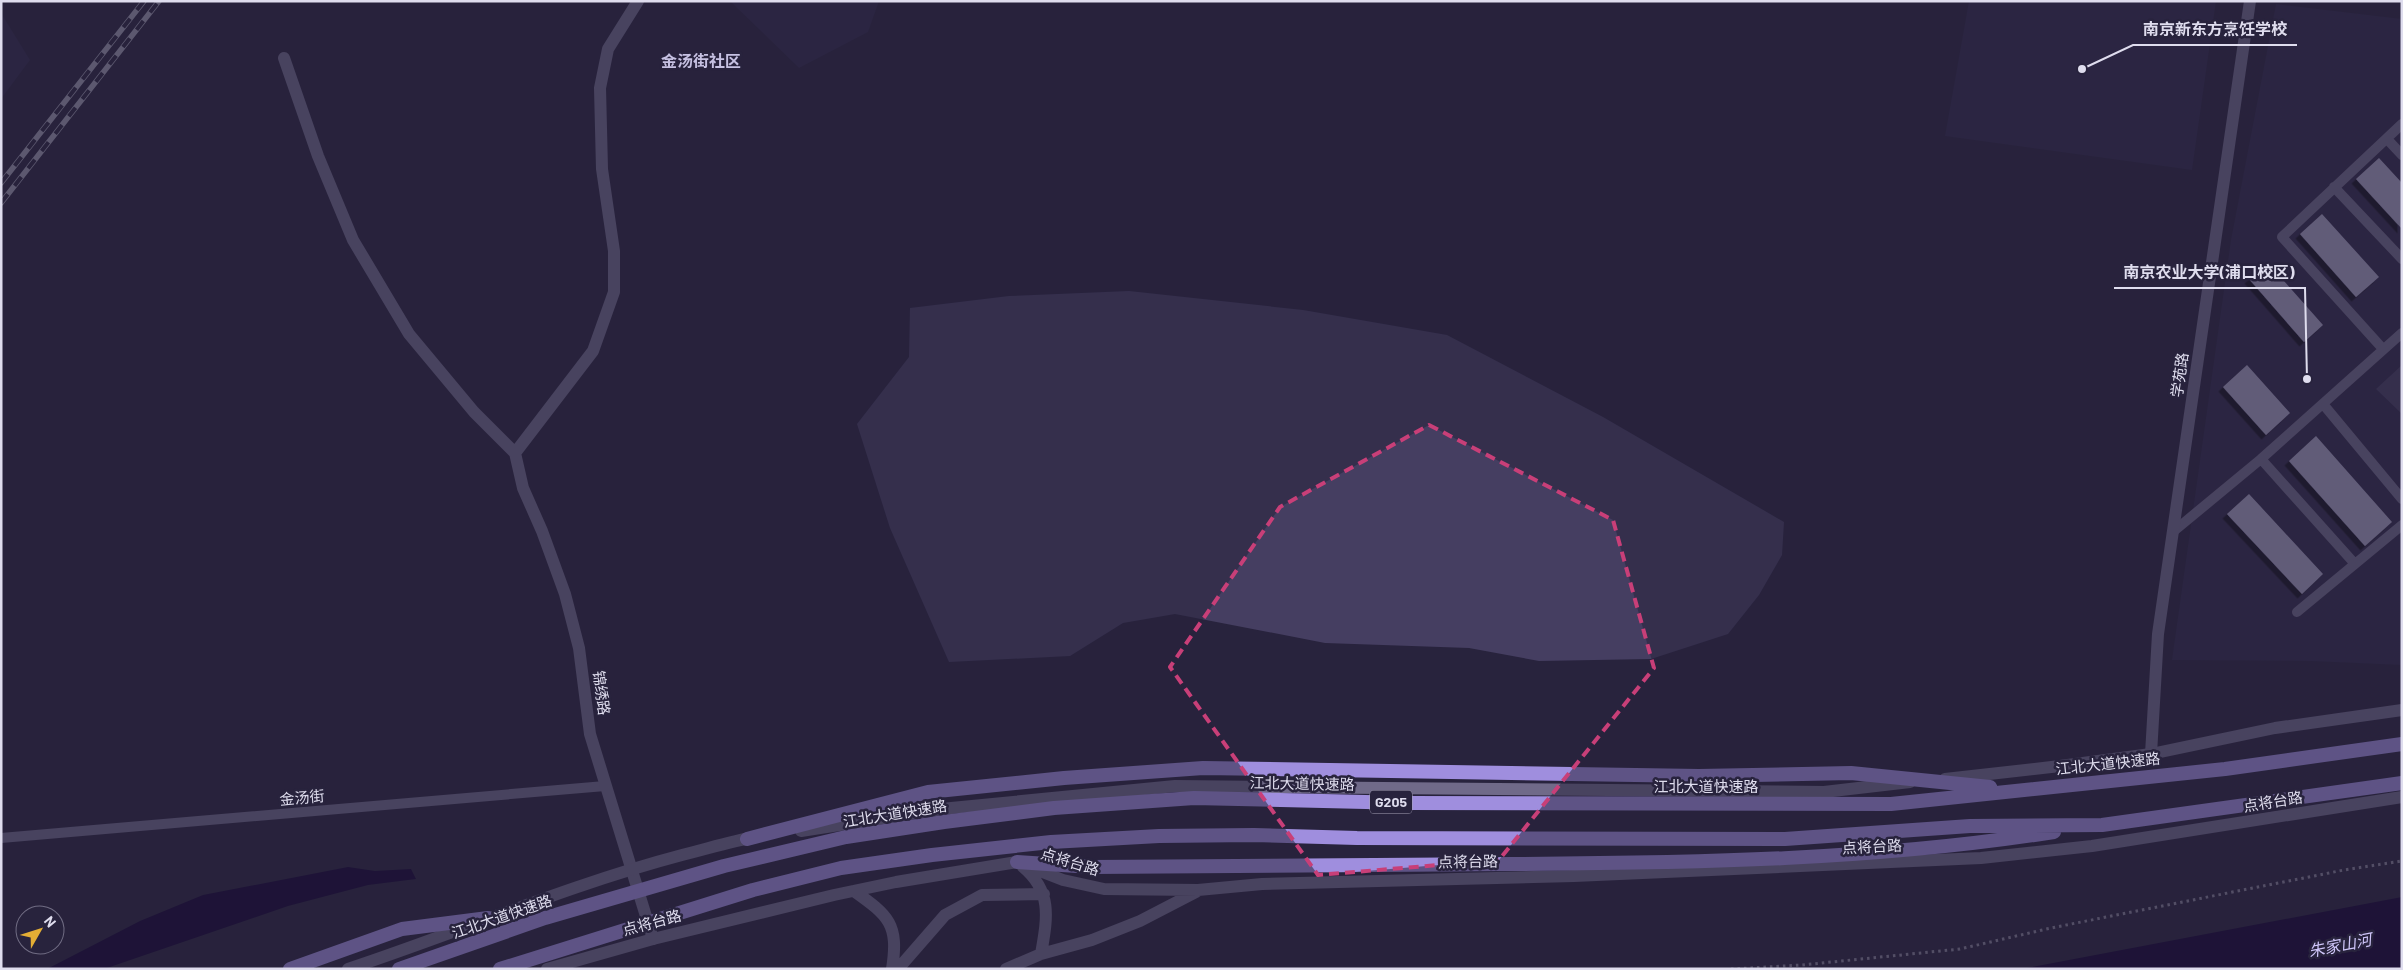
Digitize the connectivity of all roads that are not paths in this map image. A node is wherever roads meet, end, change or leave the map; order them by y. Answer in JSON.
{"nodes":[{"id":1,"x":638,"y":1,"type":"edge"},
{"id":2,"x":2250,"y":1,"type":"edge"},
{"id":3,"x":284,"y":58,"type":"dead end"},
{"id":4,"x":2402,"y":124,"type":"edge"},
{"id":5,"x":2387,"y":139,"type":"junction"},
{"id":6,"x":2402,"y":155,"type":"edge"},
{"id":7,"x":2334,"y":187,"type":"junction"},
{"id":8,"x":2402,"y":259,"type":"edge"},
{"id":9,"x":2402,"y":333,"type":"edge"},
{"id":10,"x":2383,"y":349,"type":"junction"},
{"id":11,"x":2323,"y":404,"type":"junction"},
{"id":12,"x":515,"y":453,"type":"junction"},
{"id":13,"x":2260,"y":459,"type":"junction"},
{"id":14,"x":2402,"y":499,"type":"edge"},
{"id":15,"x":2402,"y":525,"type":"edge"},
{"id":16,"x":2174,"y":531,"type":"junction"},
{"id":17,"x":2355,"y":564,"type":"junction"},
{"id":18,"x":2297,"y":612,"type":"dead end"},
{"id":19,"x":2402,"y":710,"type":"edge"},
{"id":20,"x":2402,"y":744,"type":"edge"},
{"id":21,"x":2151,"y":754,"type":"junction"},
{"id":22,"x":2402,"y":783,"type":"edge"},
{"id":23,"x":605,"y":786,"type":"junction"},
{"id":24,"x":2018,"y":790,"type":"junction"},
{"id":25,"x":2402,"y":797,"type":"edge"},
{"id":26,"x":2102,"y":825,"type":"junction"},
{"id":27,"x":1,"y":838,"type":"edge"},
{"id":28,"x":747,"y":839,"type":"junction"},
{"id":29,"x":1017,"y":862,"type":"junction"},
{"id":30,"x":633,"y":868,"type":"junction"},
{"id":31,"x":1198,"y":890,"type":"junction"},
{"id":32,"x":854,"y":891,"type":"junction"},
{"id":33,"x":1044,"y":894,"type":"junction"},
{"id":34,"x":488,"y":918,"type":"junction"},
{"id":35,"x":653,"y":939,"type":"junction"},
{"id":36,"x":1041,"y":954,"type":"junction"},
{"id":37,"x":290,"y":969,"type":"edge"},
{"id":38,"x":348,"y":969,"type":"edge"},
{"id":39,"x":399,"y":969,"type":"edge"},
{"id":40,"x":500,"y":969,"type":"edge"},
{"id":41,"x":547,"y":969,"type":"edge"},
{"id":42,"x":892,"y":969,"type":"edge"},
{"id":43,"x":898,"y":969,"type":"edge"},
{"id":44,"x":1006,"y":969,"type":"edge"}],
"edges":[{"from":1,"to":12,"type":"main road"},
{"from":2,"to":16,"type":"main road","name":"学苑路"},
{"from":3,"to":12,"type":"main road"},
{"from":4,"to":5,"type":"lane"},
{"from":5,"to":6,"type":"lane"},
{"from":5,"to":7,"type":"lane"},
{"from":7,"to":8,"type":"lane"},
{"from":7,"to":10,"type":"lane"},
{"from":9,"to":10,"type":"lane"},
{"from":10,"to":11,"type":"lane"},
{"from":11,"to":13,"type":"lane"},
{"from":11,"to":14,"type":"lane"},
{"from":12,"to":23,"type":"main road","name":"锦绣路"},
{"from":13,"to":16,"type":"lane"},
{"from":13,"to":17,"type":"lane"},
{"from":15,"to":17,"type":"lane"},
{"from":16,"to":21,"type":"main road","name":"学苑路"},
{"from":17,"to":18,"type":"lane"},
{"from":19,"to":21,"type":"main road"},
{"from":20,"to":24,"type":"highway","name":"江北大道快速路","number":"G205"},
{"from":21,"to":28,"type":"main road"},
{"from":22,"to":26,"type":"highway"},
{"from":23,"to":27,"type":"lane","name":"金汤街"},
{"from":23,"to":30,"type":"main road","name":"锦绣路"},
{"from":24,"to":28,"type":"highway"},
{"from":24,"to":39,"type":"highway","name":"江北大道快速路","number":"G205"},
{"from":25,"to":31,"type":"main road","name":"点将台路"},
{"from":26,"to":29,"type":"highway"},
{"from":26,"to":40,"type":"highway"},
{"from":28,"to":30,"type":"main road"},
{"from":29,"to":31,"type":"main road","name":"点将台路"},
{"from":29,"to":32,"type":"main road","name":"点将台路"},
{"from":29,"to":33,"type":"main road"},
{"from":30,"to":34,"type":"main road"},
{"from":30,"to":35,"type":"main road","name":"锦绣路"},
{"from":31,"to":36,"type":"main road"},
{"from":32,"to":35,"type":"main road","name":"点将台路"},
{"from":32,"to":42,"type":"main road"},
{"from":33,"to":36,"type":"main road"},
{"from":33,"to":43,"type":"main road"},
{"from":34,"to":37,"type":"highway"},
{"from":34,"to":38,"type":"main road"},
{"from":35,"to":41,"type":"main road","name":"点将台路"},
{"from":36,"to":44,"type":"main road"}]}
